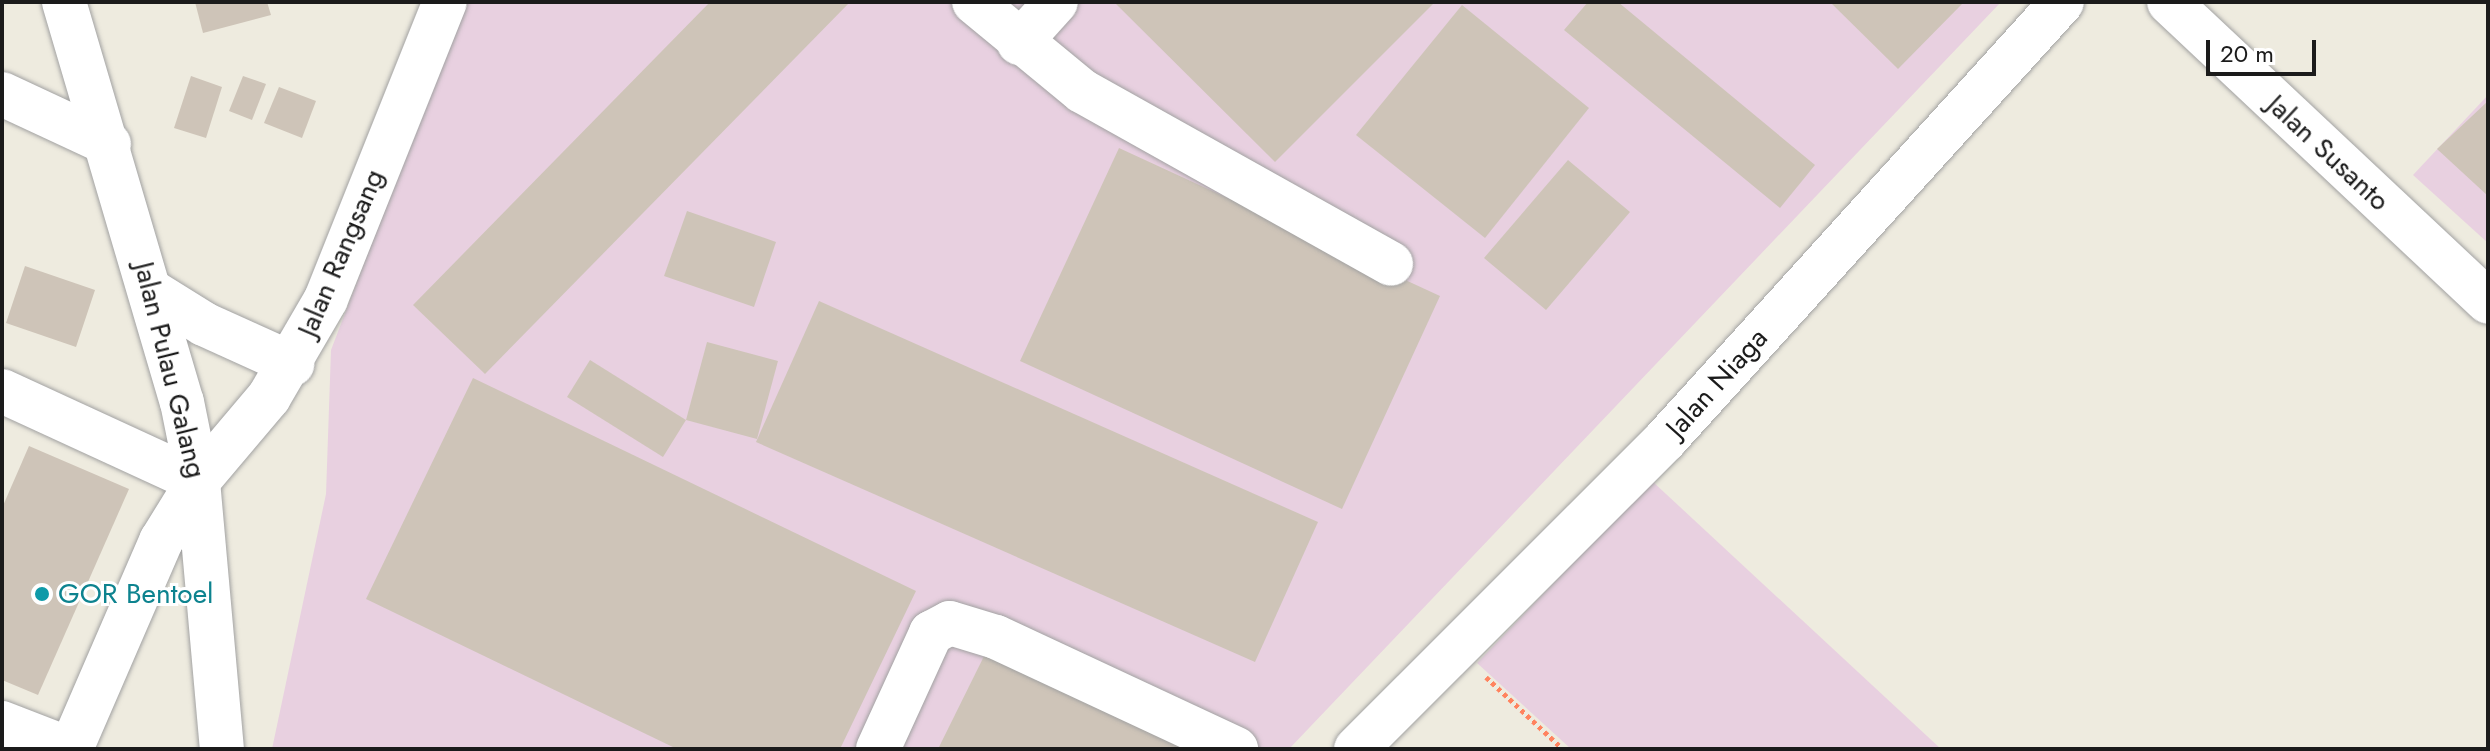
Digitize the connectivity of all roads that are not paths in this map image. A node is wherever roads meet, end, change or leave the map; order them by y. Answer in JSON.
{"nodes":[{"id":1,"x":64,"y":2,"type":"edge"},
{"id":2,"x":445,"y":2,"type":"edge"},
{"id":3,"x":974,"y":2,"type":"edge"},
{"id":4,"x":1056,"y":2,"type":"edge"},
{"id":5,"x":2062,"y":2,"type":"edge"},
{"id":6,"x":2169,"y":2,"type":"edge"},
{"id":7,"x":1019,"y":43,"type":"junction"},
{"id":8,"x":2,"y":94,"type":"edge"},
{"id":9,"x":109,"y":144,"type":"junction"},
{"id":10,"x":1391,"y":264,"type":"dead end"},
{"id":11,"x":151,"y":291,"type":"junction"},
{"id":12,"x":2488,"y":302,"type":"edge"},
{"id":13,"x":292,"y":364,"type":"junction"},
{"id":14,"x":2,"y":391,"type":"edge"},
{"id":15,"x":198,"y":481,"type":"junction"},
{"id":16,"x":2,"y":723,"type":"edge"},
{"id":17,"x":70,"y":749,"type":"edge"},
{"id":18,"x":222,"y":749,"type":"edge"},
{"id":19,"x":878,"y":749,"type":"edge"},
{"id":20,"x":1236,"y":749,"type":"edge"},
{"id":21,"x":1356,"y":749,"type":"edge"}],
"edges":[{"from":1,"to":9,"type":"street","name":"Jalan Pulau Galang"},
{"from":2,"to":13,"type":"street","name":"Jalan Rangsang"},
{"from":3,"to":7,"type":"street"},
{"from":4,"to":7,"type":"street"},
{"from":5,"to":21,"type":"street","name":"Jalan Niaga"},
{"from":6,"to":12,"type":"street","name":"Jalan Susanto"},
{"from":7,"to":10,"type":"street"},
{"from":8,"to":9,"type":"street"},
{"from":9,"to":11,"type":"street","name":"Jalan Pulau Galang"},
{"from":11,"to":13,"type":"street"},
{"from":11,"to":15,"type":"street","name":"Jalan Pulau Galang"},
{"from":13,"to":15,"type":"street","name":"Jalan Rangsang"},
{"from":14,"to":15,"type":"street"},
{"from":15,"to":17,"type":"street","name":"Jalan Rangsang"},
{"from":15,"to":18,"type":"street","name":"Jalan Pulau Galang"},
{"from":16,"to":17,"type":"street"},
{"from":19,"to":20,"type":"street"}]}
